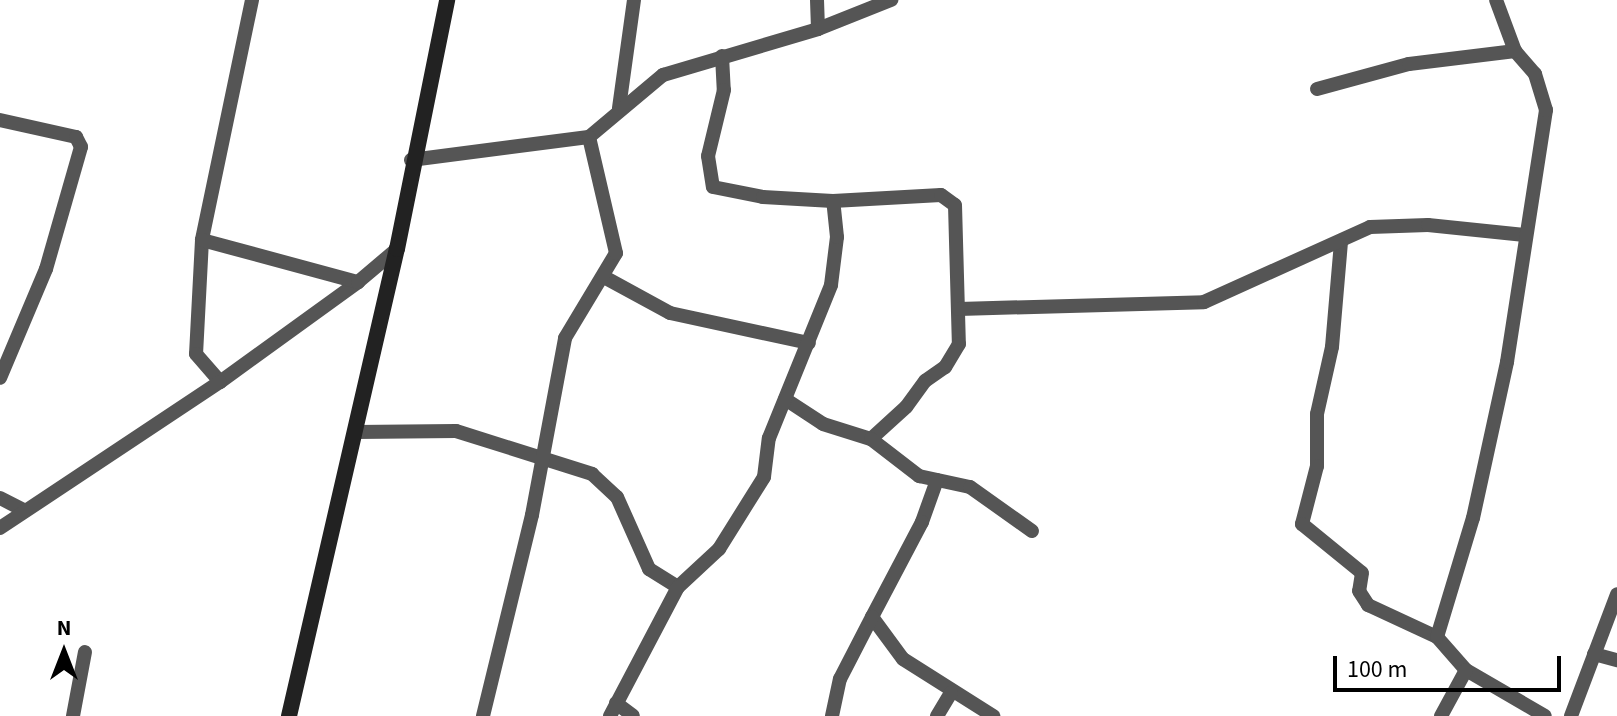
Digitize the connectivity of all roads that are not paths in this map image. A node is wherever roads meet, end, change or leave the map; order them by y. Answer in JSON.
{"nodes":[{"id":1,"x":252,"y":0,"type":"edge"},
{"id":2,"x":447,"y":0,"type":"edge"},
{"id":3,"x":634,"y":0,"type":"edge"},
{"id":4,"x":817,"y":0,"type":"edge"},
{"id":5,"x":891,"y":0,"type":"edge"},
{"id":6,"x":1496,"y":0,"type":"edge"},
{"id":7,"x":818,"y":29,"type":"junction"},
{"id":8,"x":1515,"y":51,"type":"junction"},
{"id":9,"x":722,"y":56,"type":"junction"},
{"id":10,"x":1317,"y":89,"type":"dead end"},
{"id":11,"x":619,"y":108,"type":"junction"},
{"id":12,"x":0,"y":120,"type":"edge"},
{"id":13,"x":589,"y":137,"type":"junction"},
{"id":14,"x":411,"y":160,"type":"junction"},
{"id":15,"x":833,"y":201,"type":"junction"},
{"id":16,"x":1524,"y":235,"type":"junction"},
{"id":17,"x":202,"y":240,"type":"junction"},
{"id":18,"x":1341,"y":242,"type":"junction"},
{"id":19,"x":397,"y":249,"type":"junction"},
{"id":20,"x":604,"y":277,"type":"junction"},
{"id":21,"x":358,"y":282,"type":"junction"},
{"id":22,"x":959,"y":309,"type":"junction"},
{"id":23,"x":809,"y":343,"type":"junction"},
{"id":24,"x":0,"y":378,"type":"edge"},
{"id":25,"x":220,"y":382,"type":"junction"},
{"id":26,"x":785,"y":399,"type":"junction"},
{"id":27,"x":356,"y":432,"type":"junction"},
{"id":28,"x":871,"y":439,"type":"junction"},
{"id":29,"x":542,"y":461,"type":"junction"},
{"id":30,"x":937,"y":480,"type":"junction"},
{"id":31,"x":0,"y":498,"type":"edge"},
{"id":32,"x":24,"y":510,"type":"junction"},
{"id":33,"x":0,"y":528,"type":"edge"},
{"id":34,"x":1032,"y":531,"type":"dead end"},
{"id":35,"x":678,"y":587,"type":"junction"},
{"id":36,"x":1617,"y":594,"type":"edge"},
{"id":37,"x":872,"y":617,"type":"junction"},
{"id":38,"x":1437,"y":637,"type":"junction"},
{"id":39,"x":85,"y":652,"type":"dead end"},
{"id":40,"x":1594,"y":654,"type":"junction"},
{"id":41,"x":1617,"y":660,"type":"edge"},
{"id":42,"x":1466,"y":670,"type":"junction"},
{"id":43,"x":951,"y":693,"type":"junction"},
{"id":44,"x":613,"y":710,"type":"edge"},
{"id":45,"x":73,"y":716,"type":"edge"},
{"id":46,"x":289,"y":716,"type":"edge"},
{"id":47,"x":483,"y":716,"type":"edge"},
{"id":48,"x":633,"y":716,"type":"edge"},
{"id":49,"x":832,"y":716,"type":"edge"},
{"id":50,"x":937,"y":716,"type":"edge"},
{"id":51,"x":993,"y":716,"type":"edge"},
{"id":52,"x":1441,"y":716,"type":"edge"},
{"id":53,"x":1545,"y":716,"type":"edge"},
{"id":54,"x":1571,"y":716,"type":"edge"}],
"edges":[{"from":1,"to":17,"type":"street"},
{"from":2,"to":14,"type":"street"},
{"from":3,"to":11,"type":"street"},
{"from":4,"to":7,"type":"street"},
{"from":5,"to":7,"type":"street"},
{"from":6,"to":8,"type":"street"},
{"from":7,"to":9,"type":"street"},
{"from":8,"to":10,"type":"street"},
{"from":8,"to":16,"type":"street"},
{"from":9,"to":11,"type":"street"},
{"from":9,"to":15,"type":"street"},
{"from":11,"to":13,"type":"street"},
{"from":12,"to":24,"type":"street"},
{"from":13,"to":14,"type":"street"},
{"from":13,"to":20,"type":"street"},
{"from":14,"to":19,"type":"street"},
{"from":15,"to":22,"type":"street"},
{"from":15,"to":23,"type":"street"},
{"from":16,"to":18,"type":"street"},
{"from":16,"to":38,"type":"street"},
{"from":17,"to":21,"type":"street"},
{"from":17,"to":25,"type":"street"},
{"from":18,"to":22,"type":"street"},
{"from":18,"to":38,"type":"street"},
{"from":19,"to":21,"type":"street"},
{"from":19,"to":27,"type":"street"},
{"from":20,"to":23,"type":"street"},
{"from":20,"to":29,"type":"street"},
{"from":21,"to":25,"type":"street"},
{"from":22,"to":28,"type":"street"},
{"from":23,"to":26,"type":"street"},
{"from":25,"to":32,"type":"street"},
{"from":26,"to":28,"type":"street"},
{"from":26,"to":35,"type":"street"},
{"from":27,"to":29,"type":"street"},
{"from":27,"to":46,"type":"street"},
{"from":28,"to":30,"type":"street"},
{"from":29,"to":35,"type":"street"},
{"from":29,"to":47,"type":"street"},
{"from":30,"to":34,"type":"street"},
{"from":30,"to":37,"type":"street"},
{"from":31,"to":32,"type":"street"},
{"from":32,"to":33,"type":"street"},
{"from":35,"to":44,"type":"street"},
{"from":36,"to":40,"type":"street"},
{"from":37,"to":43,"type":"street"},
{"from":37,"to":49,"type":"street"},
{"from":38,"to":42,"type":"street"},
{"from":39,"to":45,"type":"street"},
{"from":40,"to":41,"type":"street"},
{"from":40,"to":54,"type":"street"},
{"from":42,"to":52,"type":"street"},
{"from":42,"to":53,"type":"street"},
{"from":43,"to":50,"type":"street"},
{"from":43,"to":51,"type":"street"},
{"from":44,"to":48,"type":"street"}]}
